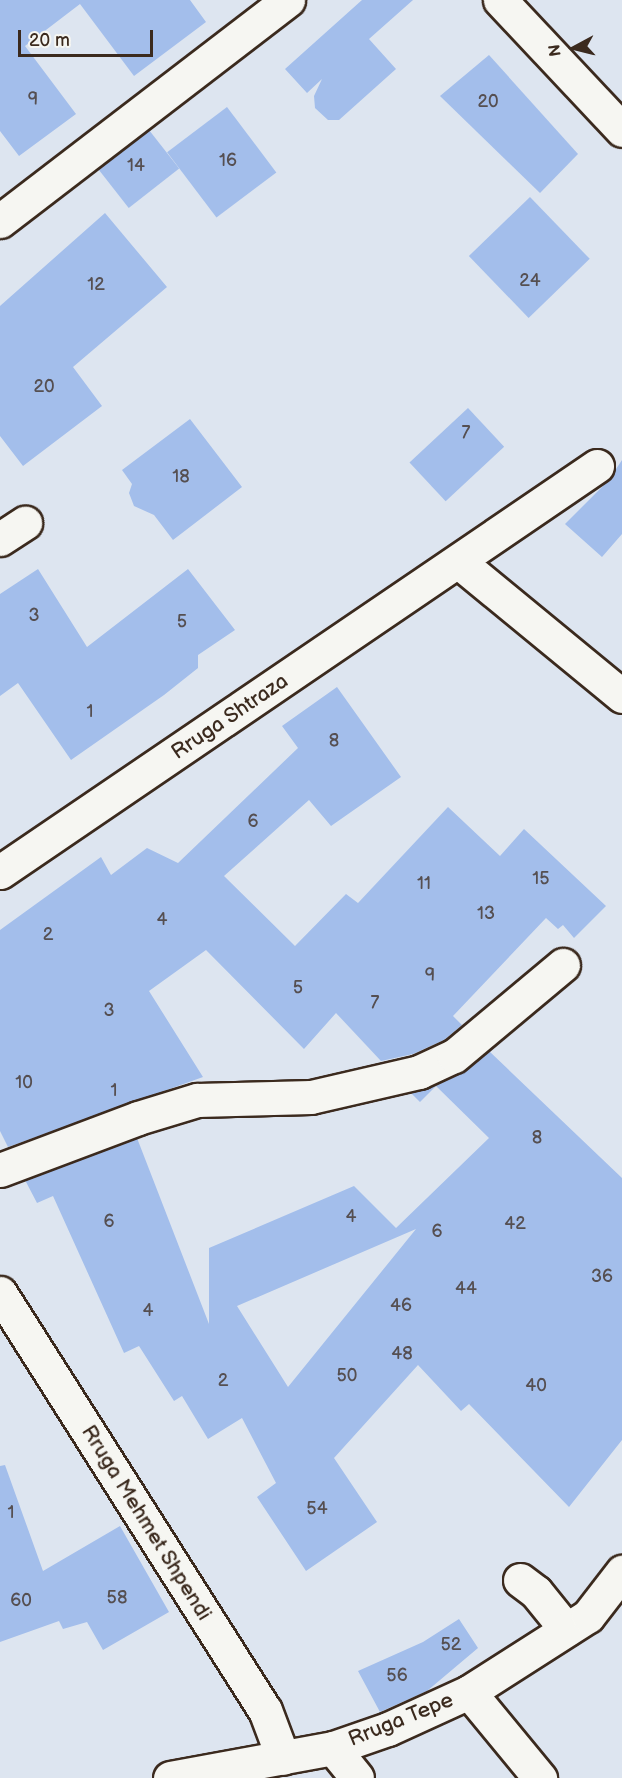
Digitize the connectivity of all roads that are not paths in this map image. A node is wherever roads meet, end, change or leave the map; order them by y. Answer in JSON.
{"nodes":[{"id":1,"x":288,"y":0,"type":"edge"},
{"id":2,"x":501,"y":0,"type":"edge"},
{"id":3,"x":622,"y":130,"type":"edge"},
{"id":4,"x":0,"y":220,"type":"edge"},
{"id":5,"x":597,"y":466,"type":"dead end"},
{"id":6,"x":459,"y":562,"type":"junction"},
{"id":7,"x":622,"y":696,"type":"edge"},
{"id":8,"x":0,"y":872,"type":"edge"},
{"id":9,"x":563,"y":965,"type":"dead end"},
{"id":10,"x":0,"y":1170,"type":"edge"},
{"id":11,"x":0,"y":1293,"type":"edge"},
{"id":12,"x":622,"y":1572,"type":"edge"},
{"id":13,"x":520,"y":1580,"type":"dead end"},
{"id":14,"x":622,"y":1609,"type":"edge"},
{"id":15,"x":577,"y":1623,"type":"junction"},
{"id":16,"x":469,"y":1692,"type":"junction"},
{"id":17,"x":333,"y":1748,"type":"junction"},
{"id":18,"x":283,"y":1758,"type":"junction"},
{"id":19,"x":170,"y":1778,"type":"edge"},
{"id":20,"x":357,"y":1778,"type":"edge"},
{"id":21,"x":540,"y":1778,"type":"edge"}],
"edges":[{"from":1,"to":4,"type":"street"},
{"from":2,"to":3,"type":"street"},
{"from":5,"to":6,"type":"street","name":"Rruga Shtraza"},
{"from":6,"to":7,"type":"street"},
{"from":6,"to":8,"type":"street","name":"Rruga Shtraza"},
{"from":9,"to":10,"type":"street"},
{"from":11,"to":18,"type":"street","name":"Rruga Mehmet Shpendi"},
{"from":12,"to":15,"type":"street","name":"Rruga Tepe"},
{"from":13,"to":15,"type":"street"},
{"from":14,"to":15,"type":"street","name":"Rruga Tepe"},
{"from":15,"to":16,"type":"street","name":"Rruga Tepe"},
{"from":16,"to":17,"type":"street","name":"Rruga Tepe"},
{"from":16,"to":21,"type":"street","name":"Rruga Tepe"},
{"from":17,"to":18,"type":"street","name":"Rruga Tepe"},
{"from":17,"to":20,"type":"street","name":"Rruga Tepe"},
{"from":18,"to":19,"type":"street","name":"Rruga Tepe"}]}
